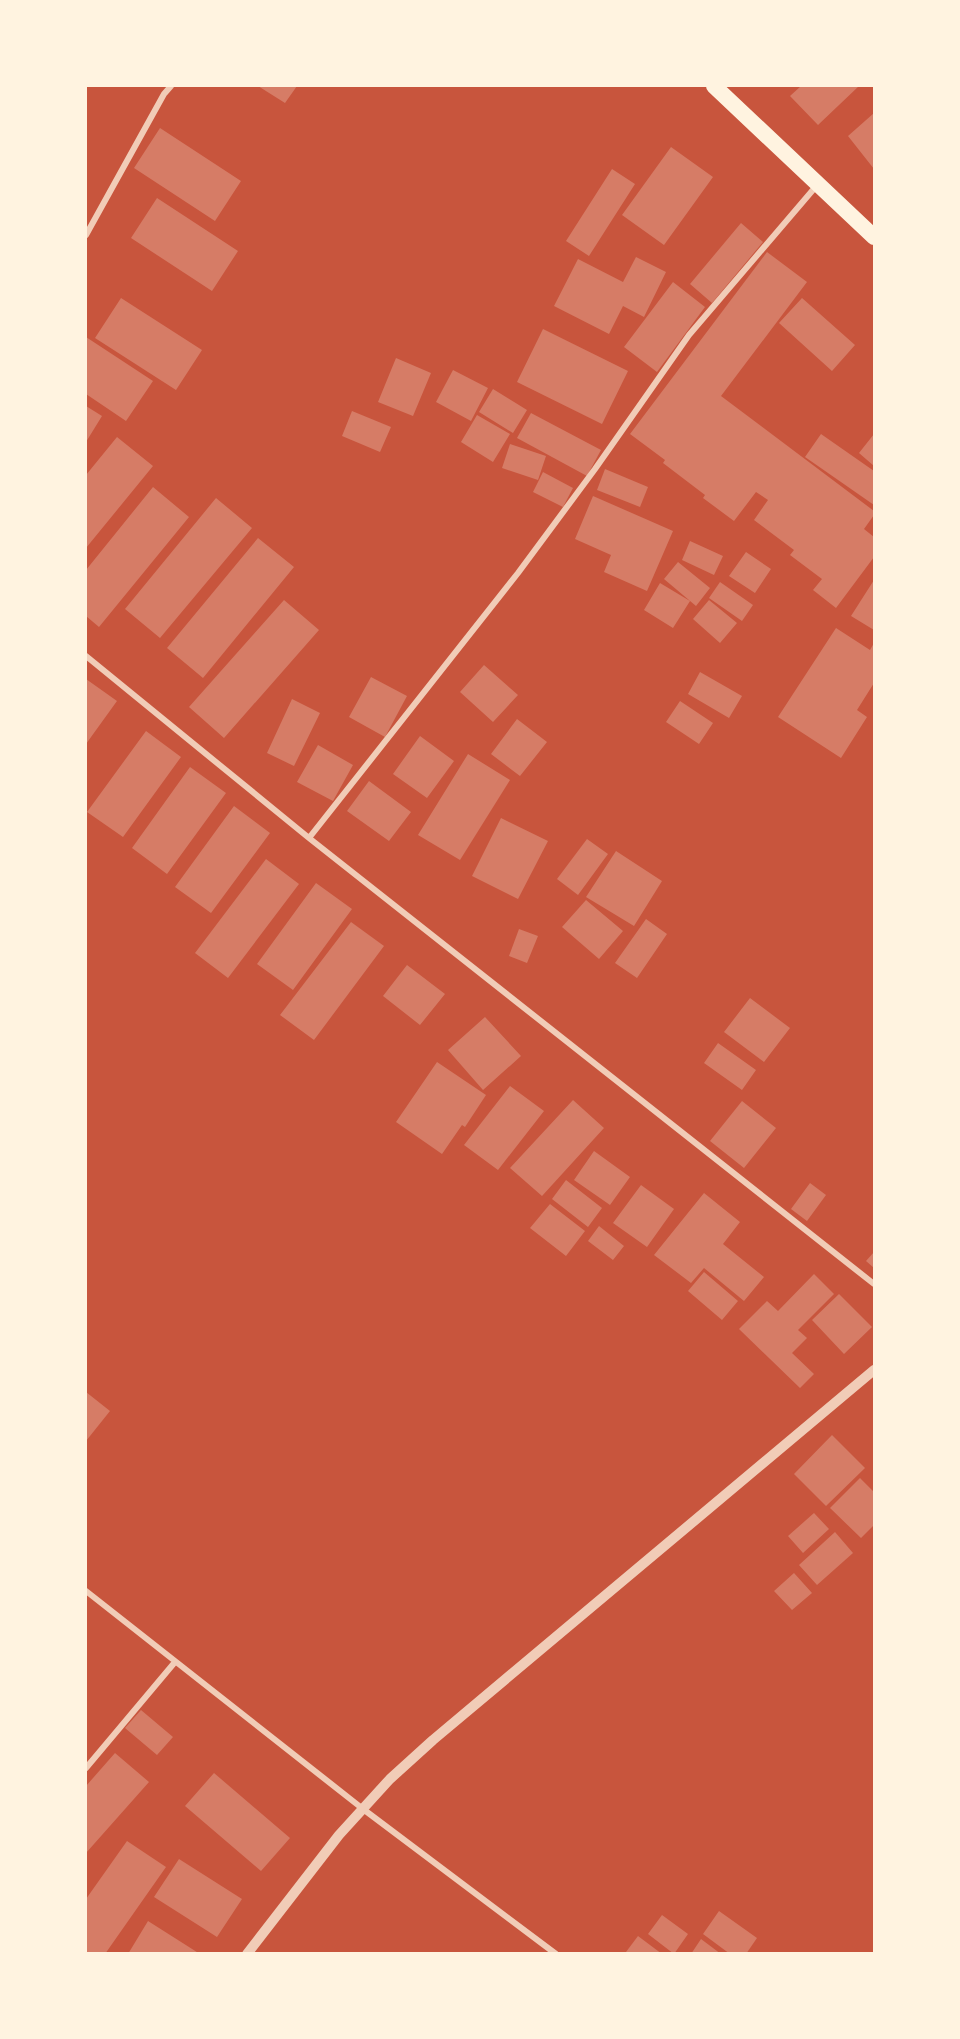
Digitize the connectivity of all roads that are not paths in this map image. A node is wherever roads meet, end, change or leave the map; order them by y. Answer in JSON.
{"nodes":[{"id":1,"x":171,"y":86,"type":"edge"},
{"id":2,"x":714,"y":86,"type":"edge"},
{"id":3,"x":819,"y":184,"type":"junction"},
{"id":4,"x":86,"y":235,"type":"edge"},
{"id":5,"x":874,"y":237,"type":"edge"},
{"id":6,"x":86,"y":656,"type":"edge"},
{"id":7,"x":309,"y":838,"type":"junction"},
{"id":8,"x":874,"y":1284,"type":"edge"},
{"id":9,"x":874,"y":1370,"type":"edge"},
{"id":10,"x":86,"y":1591,"type":"edge"},
{"id":11,"x":175,"y":1662,"type":"junction"},
{"id":12,"x":86,"y":1768,"type":"edge"},
{"id":13,"x":363,"y":1809,"type":"junction"},
{"id":14,"x":247,"y":1953,"type":"edge"},
{"id":15,"x":556,"y":1953,"type":"edge"}],
"edges":[{"from":1,"to":4,"type":"street"},
{"from":2,"to":3,"type":"highway"},
{"from":3,"to":5,"type":"highway"},
{"from":3,"to":7,"type":"street"},
{"from":6,"to":7,"type":"street"},
{"from":7,"to":8,"type":"street"},
{"from":9,"to":13,"type":"street"},
{"from":10,"to":11,"type":"street"},
{"from":11,"to":12,"type":"street"},
{"from":11,"to":13,"type":"street"},
{"from":13,"to":14,"type":"street"},
{"from":13,"to":15,"type":"street"}]}
